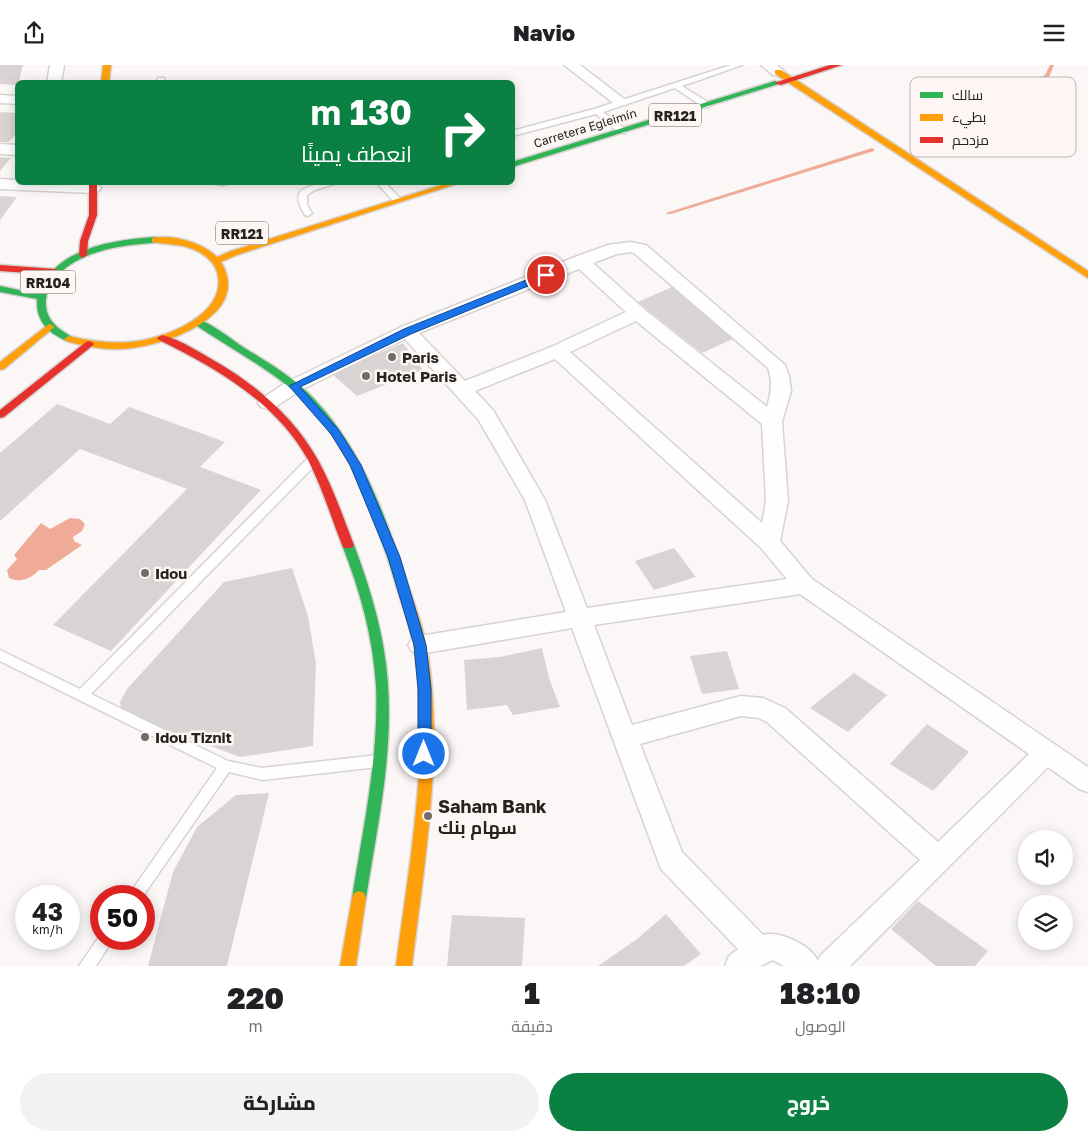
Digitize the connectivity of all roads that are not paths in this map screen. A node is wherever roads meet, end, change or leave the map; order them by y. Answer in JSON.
{"nodes":[{"id":1,"x":57,"y":65,"type":"edge"},
{"id":2,"x":107,"y":65,"type":"edge"},
{"id":3,"x":571,"y":65,"type":"edge"},
{"id":4,"x":738,"y":65,"type":"edge"},
{"id":5,"x":801,"y":65,"type":"edge"},
{"id":6,"x":838,"y":65,"type":"edge"},
{"id":7,"x":779,"y":72,"type":"edge"},
{"id":8,"x":54,"y":80,"type":"edge"},
{"id":9,"x":105,"y":80,"type":"edge"},
{"id":10,"x":744,"y":82,"type":"junction"},
{"id":11,"x":676,"y":85,"type":"junction"},
{"id":12,"x":756,"y":90,"type":"junction"},
{"id":13,"x":693,"y":97,"type":"junction"},
{"id":14,"x":0,"y":99,"type":"edge"},
{"id":15,"x":15,"y":100,"type":"edge"},
{"id":16,"x":621,"y":102,"type":"junction"},
{"id":17,"x":706,"y":105,"type":"junction"},
{"id":18,"x":649,"y":110,"type":"dead end"},
{"id":19,"x":597,"y":111,"type":"junction"},
{"id":20,"x":626,"y":118,"type":"dead end"},
{"id":21,"x":610,"y":122,"type":"junction"},
{"id":22,"x":593,"y":127,"type":"dead end"},
{"id":23,"x":622,"y":131,"type":"junction"},
{"id":24,"x":515,"y":133,"type":"edge"},
{"id":25,"x":0,"y":149,"type":"edge"},
{"id":26,"x":15,"y":150,"type":"edge"},
{"id":27,"x":515,"y":164,"type":"edge"},
{"id":28,"x":0,"y":184,"type":"edge"},
{"id":29,"x":15,"y":184,"type":"edge"},
{"id":30,"x":93,"y":185,"type":"edge"},
{"id":31,"x":326,"y":185,"type":"edge"},
{"id":32,"x":402,"y":185,"type":"dead end"},
{"id":33,"x":449,"y":185,"type":"edge"},
{"id":34,"x":385,"y":186,"type":"edge"},
{"id":35,"x":370,"y":194,"type":"dead end"},
{"id":36,"x":398,"y":201,"type":"junction"},
{"id":37,"x":308,"y":213,"type":"dead end"},
{"id":38,"x":93,"y":215,"type":"junction"},
{"id":39,"x":212,"y":241,"type":"dead end"},
{"id":40,"x":112,"y":245,"type":"junction"},
{"id":41,"x":194,"y":247,"type":"junction"},
{"id":42,"x":83,"y":255,"type":"junction"},
{"id":43,"x":216,"y":261,"type":"junction"},
{"id":44,"x":581,"y":261,"type":"junction"},
{"id":45,"x":0,"y":268,"type":"edge"},
{"id":46,"x":56,"y":272,"type":"junction"},
{"id":47,"x":1088,"y":275,"type":"edge"},
{"id":48,"x":0,"y":289,"type":"edge"},
{"id":49,"x":40,"y":297,"type":"junction"},
{"id":50,"x":638,"y":313,"type":"junction"},
{"id":51,"x":197,"y":321,"type":"junction"},
{"id":52,"x":49,"y":327,"type":"junction"},
{"id":53,"x":407,"y":331,"type":"junction"},
{"id":54,"x":162,"y":338,"type":"junction"},
{"id":55,"x":89,"y":344,"type":"junction"},
{"id":56,"x":558,"y":351,"type":"junction"},
{"id":57,"x":0,"y":367,"type":"edge"},
{"id":58,"x":294,"y":386,"type":"junction"},
{"id":59,"x":463,"y":389,"type":"junction"},
{"id":60,"x":268,"y":403,"type":"junction"},
{"id":61,"x":0,"y":415,"type":"edge"},
{"id":62,"x":772,"y":422,"type":"junction"},
{"id":63,"x":313,"y":460,"type":"junction"},
{"id":64,"x":769,"y":542,"type":"junction"},
{"id":65,"x":804,"y":585,"type":"junction"},
{"id":66,"x":580,"y":618,"type":"junction"},
{"id":67,"x":420,"y":645,"type":"junction"},
{"id":68,"x":0,"y":655,"type":"edge"},
{"id":69,"x":82,"y":695,"type":"junction"},
{"id":70,"x":624,"y":738,"type":"junction"},
{"id":71,"x":1046,"y":753,"type":"junction"},
{"id":72,"x":380,"y":761,"type":"junction"},
{"id":73,"x":226,"y":766,"type":"junction"},
{"id":74,"x":1088,"y":781,"type":"edge"},
{"id":75,"x":938,"y":859,"type":"junction"},
{"id":76,"x":143,"y":885,"type":"edge"},
{"id":77,"x":98,"y":950,"type":"edge"},
{"id":78,"x":748,"y":958,"type":"edge"},
{"id":79,"x":87,"y":966,"type":"edge"},
{"id":80,"x":348,"y":966,"type":"edge"},
{"id":81,"x":404,"y":966,"type":"edge"},
{"id":82,"x":806,"y":966,"type":"edge"},
{"id":83,"x":830,"y":966,"type":"edge"}],
"edges":[{"from":1,"to":8,"type":"street"},
{"from":2,"to":9,"type":"main road"},
{"from":3,"to":16,"type":"street"},
{"from":4,"to":11,"type":"lane"},
{"from":5,"to":7,"type":"main road","name":"Carretera Egleimín","number":"RR121"},
{"from":6,"to":7,"type":"main road","name":"Carretera Egleimín","number":"RR121"},
{"from":7,"to":10,"type":"main road","name":"Carretera Egleimín","number":"RR121"},
{"from":7,"to":12,"type":"main road","name":"Carretera Egleimín","number":"RR121"},
{"from":7,"to":47,"type":"main road"},
{"from":10,"to":12,"type":"main road"},
{"from":10,"to":13,"type":"main road","name":"Carretera Egleimín","number":"RR121"},
{"from":11,"to":13,"type":"lane"},
{"from":11,"to":16,"type":"lane"},
{"from":12,"to":17,"type":"main road","name":"Carretera Egleimín","number":"RR121"},
{"from":13,"to":17,"type":"lane"},
{"from":13,"to":18,"type":"main road","name":"Carretera Egleimín","number":"RR121"},
{"from":14,"to":15,"type":"street"},
{"from":16,"to":19,"type":"lane"},
{"from":17,"to":23,"type":"main road","name":"Carretera Egleimín","number":"RR121"},
{"from":19,"to":21,"type":"lane"},
{"from":19,"to":24,"type":"lane"},
{"from":20,"to":21,"type":"main road","name":"Carretera Egleimín"},
{"from":21,"to":22,"type":"main road","name":"Carretera Egleimín"},
{"from":21,"to":23,"type":"lane"},
{"from":23,"to":27,"type":"main road","name":"Carretera Egleimín","number":"RR121"},
{"from":25,"to":26,"type":"street"},
{"from":28,"to":29,"type":"street"},
{"from":30,"to":38,"type":"main road","number":"RR104"},
{"from":31,"to":37,"type":"lane"},
{"from":32,"to":34,"type":"main road"},
{"from":33,"to":36,"type":"main road","number":"RR121"},
{"from":34,"to":35,"type":"main road"},
{"from":34,"to":36,"type":"lane"},
{"from":36,"to":43,"type":"main road","number":"RR121"},
{"from":38,"to":40,"type":"main road"},
{"from":38,"to":42,"type":"main road","number":"RR104"},
{"from":39,"to":41,"type":"main road","number":"RR121"},
{"from":40,"to":41,"type":"main road","number":"RR104"},
{"from":40,"to":42,"type":"main road","number":"RR104"},
{"from":41,"to":43,"type":"main road","number":"RR104"},
{"from":42,"to":46,"type":"main road","number":"RR104"},
{"from":43,"to":51,"type":"main road"},
{"from":44,"to":50,"type":"street"},
{"from":44,"to":53,"type":"street"},
{"from":44,"to":62,"type":"street"},
{"from":45,"to":46,"type":"main road"},
{"from":46,"to":49,"type":"main road","number":"RR104"},
{"from":48,"to":49,"type":"main road"},
{"from":49,"to":52,"type":"main road","number":"RR104"},
{"from":50,"to":56,"type":"street"},
{"from":50,"to":62,"type":"street"},
{"from":51,"to":54,"type":"main road"},
{"from":51,"to":58,"type":"main road"},
{"from":52,"to":55,"type":"main road"},
{"from":52,"to":57,"type":"main road"},
{"from":53,"to":58,"type":"street"},
{"from":53,"to":59,"type":"street"},
{"from":54,"to":55,"type":"main road"},
{"from":54,"to":60,"type":"main road"},
{"from":55,"to":61,"type":"main road"},
{"from":56,"to":59,"type":"street"},
{"from":56,"to":64,"type":"street"},
{"from":58,"to":60,"type":"street"},
{"from":58,"to":67,"type":"main road"},
{"from":59,"to":66,"type":"street"},
{"from":60,"to":63,"type":"main road"},
{"from":62,"to":64,"type":"street"},
{"from":63,"to":69,"type":"lane"},
{"from":63,"to":72,"type":"main road"},
{"from":64,"to":65,"type":"street"},
{"from":65,"to":66,"type":"street"},
{"from":65,"to":71,"type":"street"},
{"from":66,"to":67,"type":"street"},
{"from":66,"to":70,"type":"street"},
{"from":67,"to":81,"type":"main road"},
{"from":68,"to":69,"type":"lane"},
{"from":69,"to":73,"type":"lane"},
{"from":70,"to":75,"type":"street"},
{"from":70,"to":78,"type":"street"},
{"from":71,"to":74,"type":"street"},
{"from":71,"to":75,"type":"street"},
{"from":72,"to":73,"type":"lane"},
{"from":72,"to":80,"type":"main road"},
{"from":73,"to":76,"type":"lane"},
{"from":75,"to":83,"type":"street"},
{"from":77,"to":79,"type":"lane"},
{"from":78,"to":82,"type":"street"}]}
